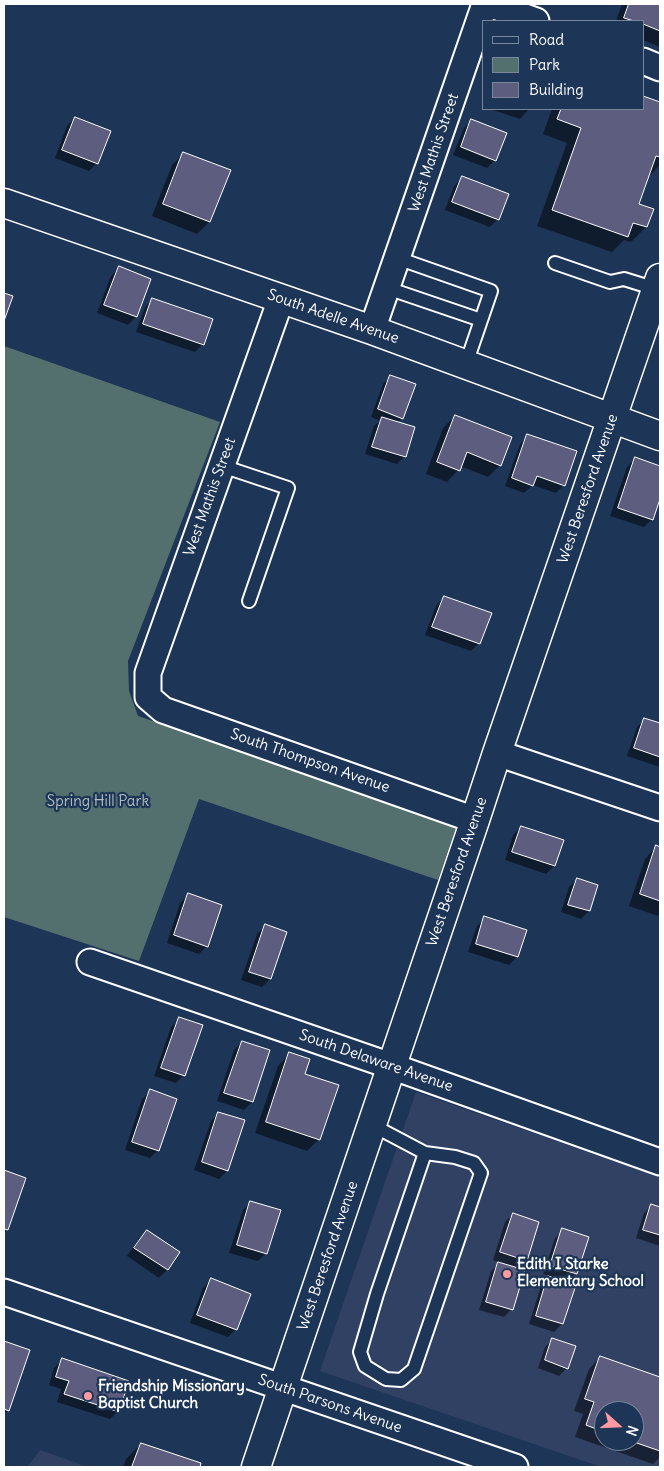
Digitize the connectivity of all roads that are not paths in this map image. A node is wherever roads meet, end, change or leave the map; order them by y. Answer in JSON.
{"nodes":[{"id":1,"x":487,"y":4,"type":"edge"},
{"id":2,"x":533,"y":20,"type":"edge"},
{"id":3,"x":644,"y":61,"type":"edge"},
{"id":4,"x":660,"y":68,"type":"edge"},
{"id":5,"x":4,"y":203,"type":"edge"},
{"id":6,"x":397,"y":258,"type":"junction"},
{"id":7,"x":555,"y":263,"type":"dead end"},
{"id":8,"x":658,"y":283,"type":"edge"},
{"id":9,"x":387,"y":288,"type":"junction"},
{"id":10,"x":281,"y":299,"type":"junction"},
{"id":11,"x":481,"y":320,"type":"junction"},
{"id":12,"x":372,"y":330,"type":"junction"},
{"id":13,"x":466,"y":364,"type":"junction"},
{"id":14,"x":613,"y":418,"type":"junction"},
{"id":15,"x":660,"y":436,"type":"edge"},
{"id":16,"x":222,"y":466,"type":"junction"},
{"id":17,"x":249,"y":601,"type":"dead end"},
{"id":18,"x":148,"y":697,"type":"joint"},
{"id":19,"x":496,"y":753,"type":"junction"},
{"id":20,"x":660,"y":808,"type":"edge"},
{"id":21,"x":475,"y":820,"type":"junction"},
{"id":22,"x":90,"y":962,"type":"dead end"},
{"id":23,"x":391,"y":1066,"type":"junction"},
{"id":24,"x":372,"y":1125,"type":"junction"},
{"id":25,"x":426,"y":1153,"type":"junction"},
{"id":26,"x":660,"y":1162,"type":"edge"},
{"id":27,"x":4,"y":1292,"type":"edge"},
{"id":28,"x":283,"y":1388,"type":"junction"},
{"id":29,"x":256,"y":1467,"type":"edge"},
{"id":30,"x":515,"y":1467,"type":"edge"}],
"edges":[{"from":1,"to":2,"type":"street"},
{"from":1,"to":6,"type":"street","name":"West Mathis Street"},
{"from":3,"to":4,"type":"street"},
{"from":5,"to":10,"type":"street","name":"South Adelle Avenue"},
{"from":6,"to":9,"type":"street","name":"West Mathis Street"},
{"from":6,"to":11,"type":"lane"},
{"from":7,"to":8,"type":"lane"},
{"from":8,"to":14,"type":"street","name":"West Beresford Avenue"},
{"from":9,"to":11,"type":"lane"},
{"from":9,"to":12,"type":"street","name":"West Mathis Street"},
{"from":10,"to":12,"type":"street","name":"South Adelle Avenue"},
{"from":10,"to":16,"type":"street","name":"West Mathis Street"},
{"from":11,"to":13,"type":"lane"},
{"from":12,"to":13,"type":"street","name":"South Adelle Avenue"},
{"from":13,"to":14,"type":"street","name":"South Adelle Avenue"},
{"from":14,"to":15,"type":"street","name":"South Adelle Avenue"},
{"from":14,"to":19,"type":"street","name":"West Beresford Avenue"},
{"from":16,"to":17,"type":"lane"},
{"from":16,"to":18,"type":"street","name":"West Mathis Street"},
{"from":18,"to":21,"type":"street","name":"South Thompson Avenue"},
{"from":19,"to":20,"type":"street"},
{"from":19,"to":21,"type":"street","name":"West Beresford Avenue"},
{"from":21,"to":23,"type":"street","name":"West Beresford Avenue"},
{"from":22,"to":23,"type":"street","name":"South Delaware Avenue"},
{"from":23,"to":24,"type":"street","name":"West Beresford Avenue"},
{"from":23,"to":26,"type":"street","name":"South Delaware Avenue"},
{"from":24,"to":25,"type":"lane"},
{"from":24,"to":28,"type":"street","name":"West Beresford Avenue"},
{"from":25,"to":25,"type":"lane"},
{"from":27,"to":28,"type":"street","name":"South Parsons Avenue"},
{"from":28,"to":29,"type":"street","name":"West Beresford Avenue"},
{"from":28,"to":30,"type":"street","name":"South Parsons Avenue"}]}
